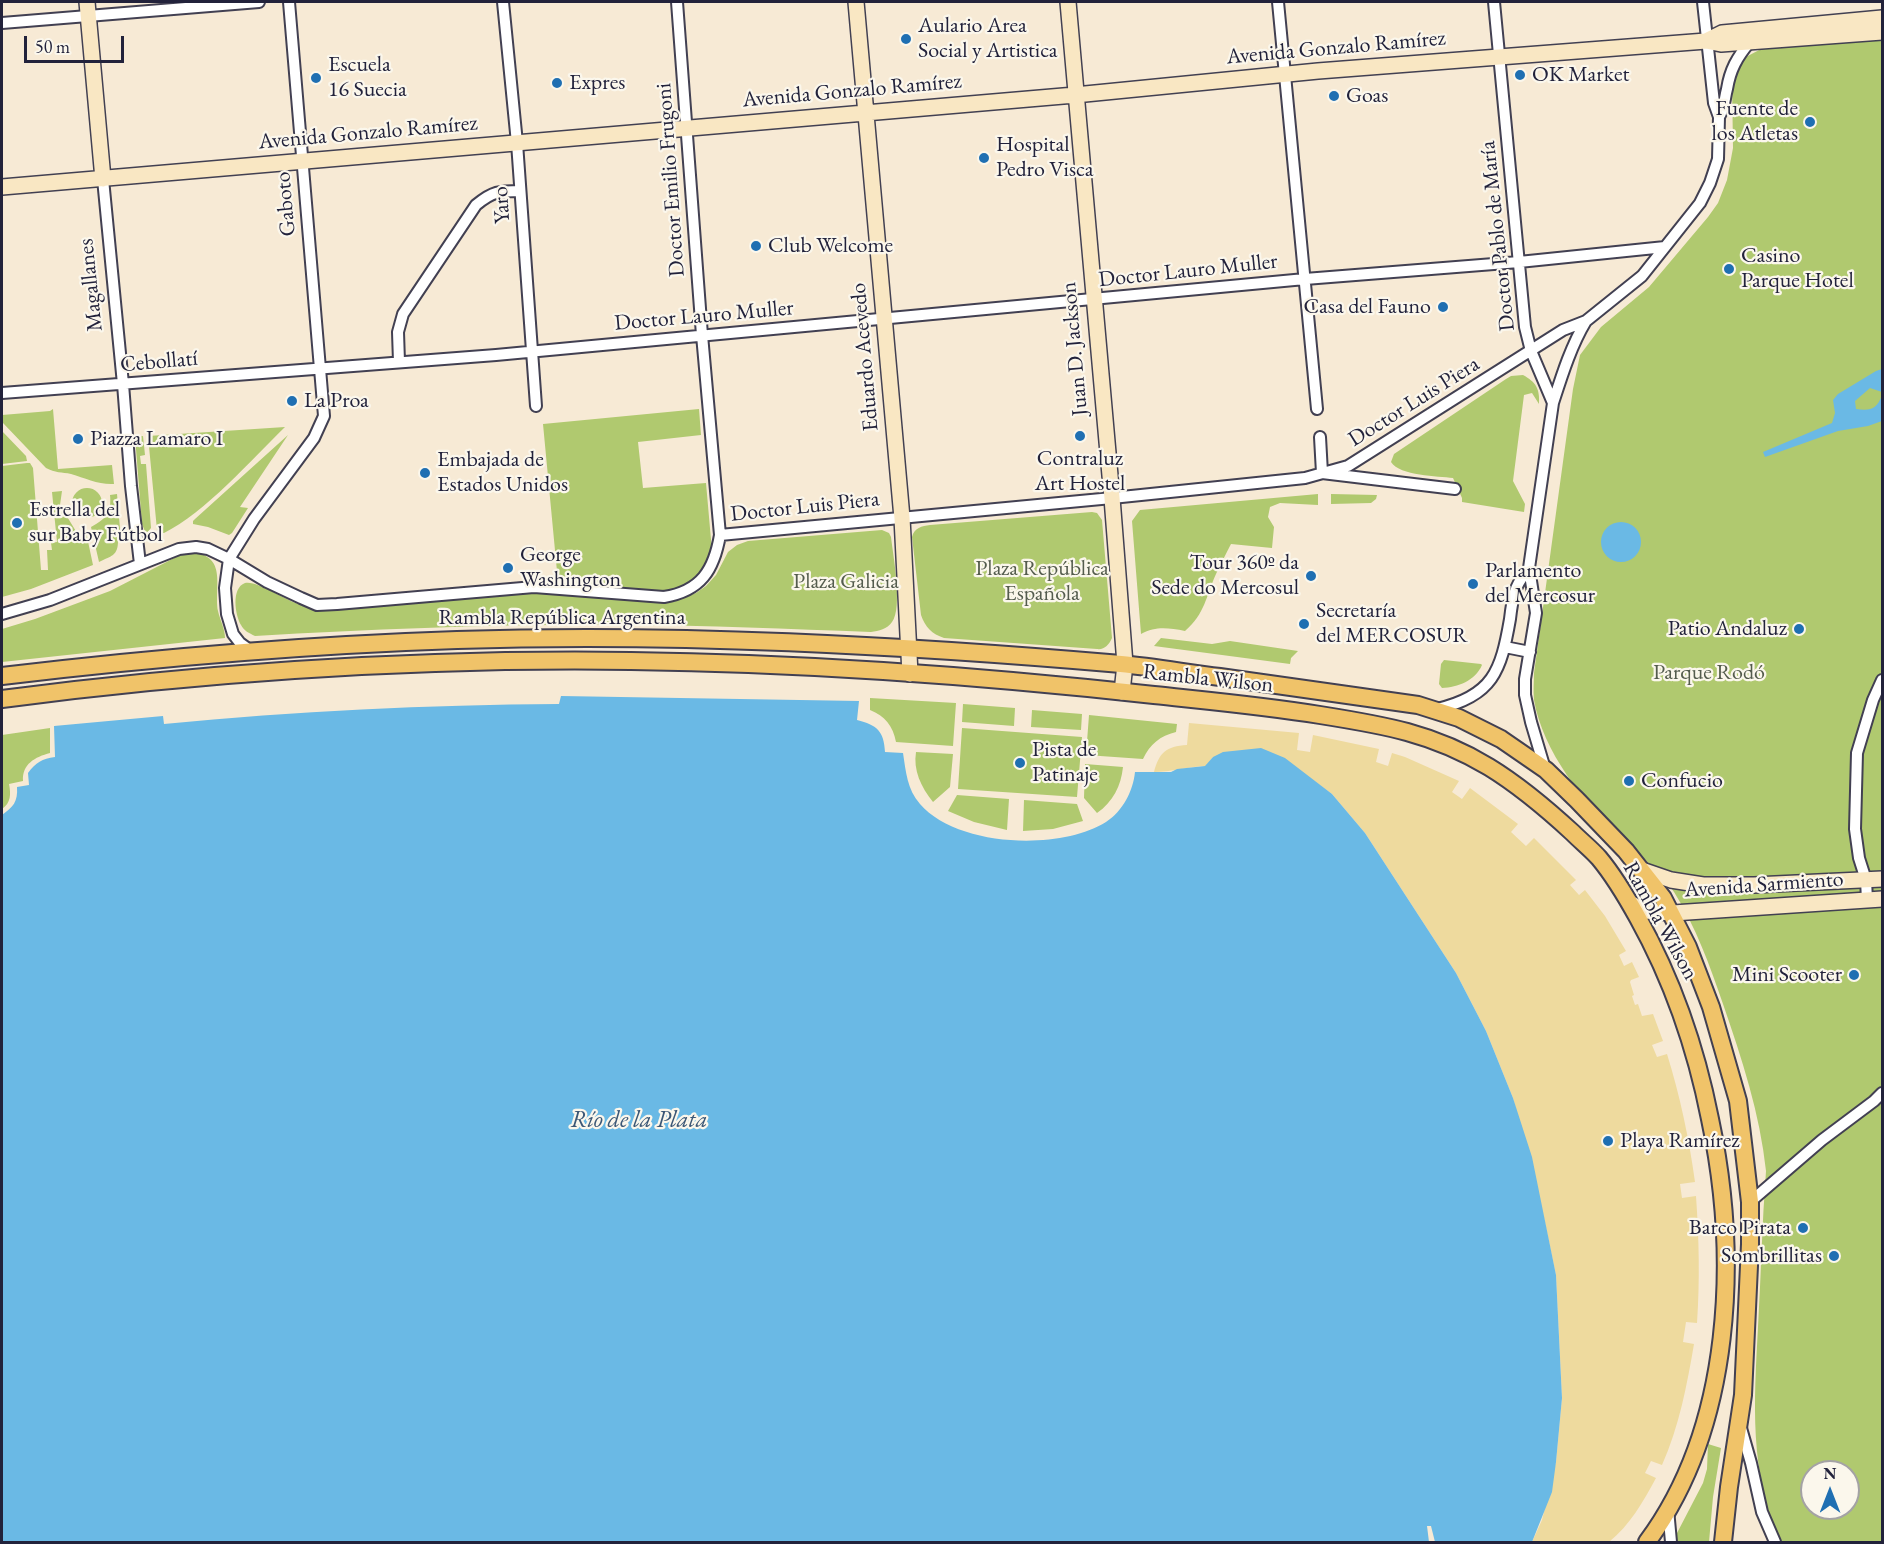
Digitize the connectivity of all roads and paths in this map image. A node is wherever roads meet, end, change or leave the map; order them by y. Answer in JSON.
{"nodes":[{"id":1,"x":259,"y":2,"type":"edge"},
{"id":2,"x":289,"y":2,"type":"edge"},
{"id":3,"x":503,"y":2,"type":"edge"},
{"id":4,"x":677,"y":2,"type":"edge"},
{"id":5,"x":856,"y":2,"type":"edge"},
{"id":6,"x":1068,"y":2,"type":"edge"},
{"id":7,"x":1278,"y":2,"type":"edge"},
{"id":8,"x":1494,"y":2,"type":"edge"},
{"id":9,"x":1703,"y":2,"type":"edge"},
{"id":10,"x":88,"y":9,"type":"edge"},
{"id":11,"x":1882,"y":18,"type":"edge"},
{"id":12,"x":2,"y":23,"type":"edge"},
{"id":13,"x":1882,"y":32,"type":"edge"},
{"id":14,"x":1706,"y":41,"type":"junction"},
{"id":15,"x":1750,"y":42,"type":"junction"},
{"id":16,"x":1499,"y":57,"type":"junction"},
{"id":17,"x":1284,"y":74,"type":"junction"},
{"id":18,"x":1075,"y":95,"type":"junction"},
{"id":19,"x":867,"y":113,"type":"junction"},
{"id":20,"x":1719,"y":117,"type":"junction"},
{"id":21,"x":688,"y":128,"type":"junction"},
{"id":22,"x":517,"y":143,"type":"junction"},
{"id":23,"x":302,"y":161,"type":"junction"},
{"id":24,"x":103,"y":179,"type":"junction"},
{"id":25,"x":2,"y":187,"type":"edge"},
{"id":26,"x":520,"y":191,"type":"junction"},
{"id":27,"x":1665,"y":247,"type":"junction"},
{"id":28,"x":1519,"y":262,"type":"junction"},
{"id":29,"x":1305,"y":279,"type":"junction"},
{"id":30,"x":1093,"y":300,"type":"junction"},
{"id":31,"x":884,"y":319,"type":"junction"},
{"id":32,"x":1586,"y":321,"type":"junction"},
{"id":33,"x":702,"y":335,"type":"junction"},
{"id":34,"x":533,"y":351,"type":"junction"},
{"id":35,"x":1531,"y":351,"type":"junction"},
{"id":36,"x":399,"y":362,"type":"junction"},
{"id":37,"x":319,"y":368,"type":"junction"},
{"id":38,"x":123,"y":384,"type":"junction"},
{"id":39,"x":2,"y":393,"type":"edge"},
{"id":40,"x":1553,"y":403,"type":"junction"},
{"id":41,"x":536,"y":406,"type":"dead end"},
{"id":42,"x":1317,"y":409,"type":"dead end"},
{"id":43,"x":1320,"y":436,"type":"dead end"},
{"id":44,"x":1322,"y":473,"type":"junction"},
{"id":45,"x":1455,"y":489,"type":"dead end"},
{"id":46,"x":1112,"y":498,"type":"junction"},
{"id":47,"x":902,"y":518,"type":"junction"},
{"id":48,"x":720,"y":535,"type":"junction"},
{"id":49,"x":229,"y":559,"type":"junction"},
{"id":50,"x":140,"y":564,"type":"junction"},
{"id":51,"x":1529,"y":568,"type":"junction"},
{"id":52,"x":2,"y":615,"type":"edge"},
{"id":53,"x":1505,"y":647,"type":"junction"},
{"id":54,"x":909,"y":648,"type":"junction"},
{"id":55,"x":250,"y":651,"type":"junction"},
{"id":56,"x":1530,"y":652,"type":"junction"},
{"id":57,"x":1125,"y":664,"type":"junction"},
{"id":58,"x":910,"y":674,"type":"junction"},
{"id":59,"x":2,"y":676,"type":"edge"},
{"id":60,"x":1882,"y":680,"type":"edge"},
{"id":61,"x":1122,"y":692,"type":"junction"},
{"id":62,"x":2,"y":699,"type":"edge"},
{"id":63,"x":1436,"y":709,"type":"junction"},
{"id":64,"x":1546,"y":770,"type":"junction"},
{"id":65,"x":1642,"y":870,"type":"junction"},
{"id":66,"x":1882,"y":879,"type":"edge"},
{"id":67,"x":1866,"y":880,"type":"junction"},
{"id":68,"x":1875,"y":900,"type":"edge"},
{"id":69,"x":1630,"y":903,"type":"junction"},
{"id":70,"x":1673,"y":913,"type":"junction"},
{"id":71,"x":1882,"y":1093,"type":"edge"},
{"id":72,"x":1750,"y":1202,"type":"junction"},
{"id":73,"x":1739,"y":1423,"type":"junction"},
{"id":74,"x":1668,"y":1509,"type":"junction"},
{"id":75,"x":1647,"y":1542,"type":"edge"},
{"id":76,"x":1671,"y":1542,"type":"edge"},
{"id":77,"x":1723,"y":1542,"type":"edge"},
{"id":78,"x":1774,"y":1542,"type":"edge"}],
"edges":[{"from":1,"to":10,"type":"street"},
{"from":2,"to":23,"type":"street","name":"Gaboto"},
{"from":3,"to":22,"type":"street","name":"Yaro"},
{"from":4,"to":21,"type":"street","name":"Doctor Emilio Frugoni"},
{"from":5,"to":19,"type":"street","name":"Eduardo Acevedo"},
{"from":6,"to":18,"type":"street","name":"Juan D. Jackson"},
{"from":7,"to":17,"type":"street"},
{"from":8,"to":16,"type":"street","name":"Doctor Pablo de María"},
{"from":9,"to":14,"type":"street"},
{"from":10,"to":12,"type":"street"},
{"from":10,"to":24,"type":"street","name":"Magallanes"},
{"from":11,"to":14,"type":"street","name":"Avenida Gonzalo Ramírez"},
{"from":13,"to":15,"type":"street","name":"Avenida Gonzalo Ramírez"},
{"from":14,"to":15,"type":"street","name":"Avenida Gonzalo Ramírez"},
{"from":14,"to":16,"type":"street","name":"Avenida Gonzalo Ramírez"},
{"from":14,"to":20,"type":"street"},
{"from":15,"to":20,"type":"street"},
{"from":16,"to":17,"type":"street","name":"Avenida Gonzalo Ramírez"},
{"from":16,"to":28,"type":"street","name":"Doctor Pablo de María"},
{"from":17,"to":18,"type":"street","name":"Avenida Gonzalo Ramírez"},
{"from":17,"to":29,"type":"street"},
{"from":18,"to":19,"type":"street","name":"Avenida Gonzalo Ramírez"},
{"from":18,"to":30,"type":"street","name":"Juan D. Jackson"},
{"from":19,"to":21,"type":"street","name":"Avenida Gonzalo Ramírez"},
{"from":19,"to":31,"type":"street","name":"Eduardo Acevedo"},
{"from":20,"to":27,"type":"street","name":"Doctor Luis Piera"},
{"from":21,"to":22,"type":"street","name":"Avenida Gonzalo Ramírez"},
{"from":21,"to":33,"type":"street","name":"Doctor Emilio Frugoni"},
{"from":22,"to":23,"type":"street","name":"Avenida Gonzalo Ramírez"},
{"from":22,"to":26,"type":"street","name":"Yaro"},
{"from":23,"to":24,"type":"street","name":"Avenida Gonzalo Ramírez"},
{"from":23,"to":37,"type":"street","name":"Gaboto"},
{"from":24,"to":25,"type":"street","name":"Avenida Gonzalo Ramírez"},
{"from":24,"to":38,"type":"street","name":"Magallanes"},
{"from":26,"to":34,"type":"street","name":"Yaro"},
{"from":26,"to":36,"type":"street"},
{"from":27,"to":28,"type":"street","name":"Doctor Lauro Muller"},
{"from":27,"to":32,"type":"street","name":"Doctor Luis Piera"},
{"from":28,"to":29,"type":"street","name":"Doctor Lauro Muller"},
{"from":28,"to":35,"type":"street","name":"Doctor Pablo de María"},
{"from":29,"to":30,"type":"street","name":"Doctor Lauro Muller"},
{"from":29,"to":42,"type":"street"},
{"from":30,"to":31,"type":"street","name":"Doctor Lauro Muller"},
{"from":30,"to":46,"type":"street","name":"Juan D. Jackson"},
{"from":31,"to":33,"type":"street","name":"Doctor Lauro Muller"},
{"from":31,"to":47,"type":"street","name":"Eduardo Acevedo"},
{"from":32,"to":35,"type":"street","name":"Doctor Luis Piera"},
{"from":32,"to":40,"type":"street","name":"Doctor Luis Piera"},
{"from":33,"to":34,"type":"street","name":"Doctor Lauro Muller"},
{"from":33,"to":48,"type":"street","name":"Doctor Emilio Frugoni"},
{"from":34,"to":36,"type":"street","name":"Doctor Lauro Muller"},
{"from":34,"to":41,"type":"street","name":"Yaro"},
{"from":35,"to":40,"type":"street","name":"Doctor Pablo de María"},
{"from":35,"to":44,"type":"street","name":"Doctor Luis Piera"},
{"from":36,"to":37,"type":"street","name":"Doctor Lauro Muller"},
{"from":37,"to":38,"type":"street","name":"Cebollatí"},
{"from":37,"to":49,"type":"street","name":"Gaboto"},
{"from":38,"to":39,"type":"street","name":"Cebollatí"},
{"from":38,"to":50,"type":"street","name":"Magallanes"},
{"from":40,"to":51,"type":"street"},
{"from":43,"to":44,"type":"street"},
{"from":44,"to":45,"type":"street","name":"Doctor Luis Piera"},
{"from":44,"to":46,"type":"street","name":"Doctor Luis Piera"},
{"from":46,"to":47,"type":"street","name":"Doctor Luis Piera"},
{"from":46,"to":57,"type":"street","name":"Juan D. Jackson"},
{"from":47,"to":48,"type":"street","name":"Doctor Luis Piera"},
{"from":47,"to":54,"type":"street","name":"Eduardo Acevedo"},
{"from":48,"to":49,"type":"street","name":"Doctor Luis Piera"},
{"from":49,"to":50,"type":"street","name":"Doctor Luis Piera"},
{"from":49,"to":55,"type":"street"},
{"from":50,"to":52,"type":"street","name":"Doctor Luis Piera"},
{"from":51,"to":53,"type":"street"},
{"from":51,"to":56,"type":"street"},
{"from":53,"to":56,"type":"street"},
{"from":53,"to":63,"type":"street"},
{"from":54,"to":55,"type":"main road","name":"Rambla República Argentina"},
{"from":54,"to":57,"type":"main road","name":"Rambla República Argentina"},
{"from":54,"to":58,"type":"street","name":"Eduardo Acevedo"},
{"from":55,"to":59,"type":"main road","name":"Rambla República Argentina"},
{"from":56,"to":64,"type":"street"},
{"from":57,"to":61,"type":"street","name":"Juan D. Jackson"},
{"from":57,"to":63,"type":"main road","name":"Rambla Wilson"},
{"from":58,"to":61,"type":"main road","name":"Rambla República Argentina"},
{"from":58,"to":62,"type":"main road","name":"Rambla República Argentina"},
{"from":60,"to":67,"type":"street"},
{"from":61,"to":69,"type":"main road","name":"Rambla Wilson"},
{"from":63,"to":64,"type":"main road","name":"Rambla Wilson"},
{"from":64,"to":65,"type":"main road","name":"Rambla Wilson"},
{"from":65,"to":67,"type":"street","name":"Avenida Sarmiento"},
{"from":65,"to":70,"type":"main road","name":"Rambla Wilson"},
{"from":66,"to":67,"type":"street","name":"Avenida Sarmiento"},
{"from":67,"to":68,"type":"street","name":"Avenida Sarmiento"},
{"from":68,"to":70,"type":"street","name":"Avenida Sarmiento"},
{"from":69,"to":70,"type":"street","name":"Avenida Sarmiento"},
{"from":69,"to":74,"type":"main road","name":"Rambla Wilson"},
{"from":70,"to":72,"type":"main road","name":"Rambla Wilson"},
{"from":71,"to":72,"type":"street"},
{"from":72,"to":73,"type":"main road","name":"Rambla Wilson"},
{"from":73,"to":77,"type":"main road","name":"Rambla Wilson"},
{"from":73,"to":78,"type":"street"},
{"from":74,"to":75,"type":"main road","name":"Rambla Wilson"},
{"from":74,"to":76,"type":"street"}]}
